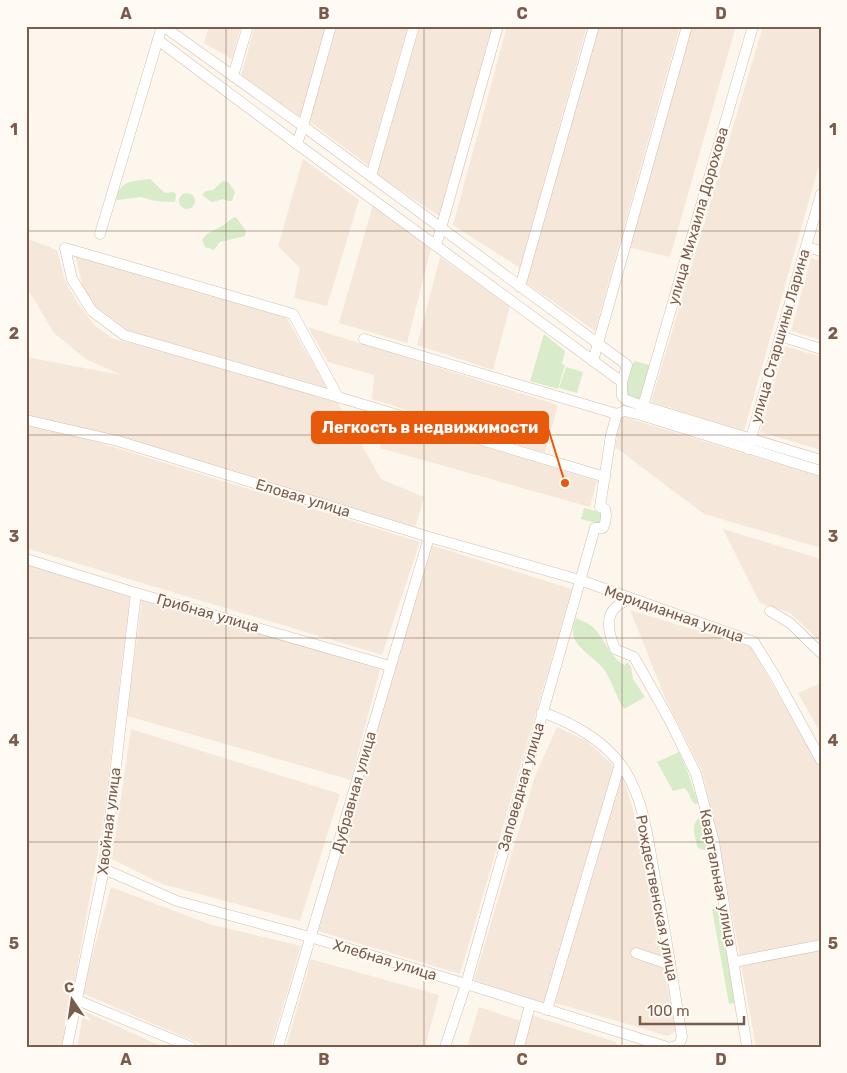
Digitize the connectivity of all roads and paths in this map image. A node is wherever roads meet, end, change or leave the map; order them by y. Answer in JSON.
{"nodes":[{"id":1,"x":162,"y":26,"type":"edge"},
{"id":2,"x":248,"y":26,"type":"edge"},
{"id":3,"x":332,"y":26,"type":"edge"},
{"id":4,"x":414,"y":26,"type":"edge"},
{"id":5,"x":498,"y":26,"type":"edge"},
{"id":6,"x":594,"y":26,"type":"edge"},
{"id":7,"x":687,"y":26,"type":"edge"},
{"id":8,"x":752,"y":26,"type":"edge"},
{"id":9,"x":158,"y":40,"type":"junction"},
{"id":10,"x":233,"y":76,"type":"junction"},
{"id":11,"x":303,"y":126,"type":"junction"},
{"id":12,"x":297,"y":144,"type":"junction"},
{"id":13,"x":371,"y":176,"type":"junction"},
{"id":14,"x":821,"y":194,"type":"edge"},
{"id":15,"x":441,"y":228,"type":"junction"},
{"id":16,"x":100,"y":234,"type":"dead end"},
{"id":17,"x":436,"y":246,"type":"junction"},
{"id":18,"x":806,"y":246,"type":"junction"},
{"id":19,"x":821,"y":251,"type":"edge"},
{"id":20,"x":520,"y":286,"type":"junction"},
{"id":21,"x":780,"y":336,"type":"junction"},
{"id":22,"x":364,"y":339,"type":"dead end"},
{"id":23,"x":598,"y":343,"type":"junction"},
{"id":24,"x":821,"y":349,"type":"edge"},
{"id":25,"x":593,"y":361,"type":"junction"},
{"id":26,"x":622,"y":382,"type":"junction"},
{"id":27,"x":338,"y":397,"type":"junction"},
{"id":28,"x":642,"y":411,"type":"junction"},
{"id":29,"x":617,"y":414,"type":"junction"},
{"id":30,"x":26,"y":420,"type":"edge"},
{"id":31,"x":749,"y":444,"type":"junction"},
{"id":32,"x":821,"y":460,"type":"edge"},
{"id":33,"x":821,"y":471,"type":"edge"},
{"id":34,"x":605,"y":477,"type":"junction"},
{"id":35,"x":429,"y":537,"type":"junction"},
{"id":36,"x":26,"y":559,"type":"edge"},
{"id":37,"x":580,"y":580,"type":"junction"},
{"id":38,"x":136,"y":592,"type":"junction"},
{"id":39,"x":630,"y":598,"type":"junction"},
{"id":40,"x":770,"y":611,"type":"dead end"},
{"id":41,"x":821,"y":653,"type":"edge"},
{"id":42,"x":390,"y":666,"type":"junction"},
{"id":43,"x":542,"y":712,"type":"junction"},
{"id":44,"x":821,"y":760,"type":"edge"},
{"id":45,"x":620,"y":764,"type":"junction"},
{"id":46,"x":104,"y":869,"type":"junction"},
{"id":47,"x":310,"y":938,"type":"junction"},
{"id":48,"x":821,"y":945,"type":"edge"},
{"id":49,"x":636,"y":953,"type":"dead end"},
{"id":50,"x":670,"y":962,"type":"junction"},
{"id":51,"x":734,"y":962,"type":"junction"},
{"id":52,"x":466,"y":984,"type":"junction"},
{"id":53,"x":77,"y":1000,"type":"junction"},
{"id":54,"x":530,"y":1004,"type":"junction"},
{"id":55,"x":547,"y":1010,"type":"junction"},
{"id":56,"x":628,"y":1035,"type":"junction"},
{"id":57,"x":68,"y":1047,"type":"edge"},
{"id":58,"x":191,"y":1047,"type":"edge"},
{"id":59,"x":278,"y":1047,"type":"edge"},
{"id":60,"x":445,"y":1047,"type":"edge"},
{"id":61,"x":519,"y":1047,"type":"edge"},
{"id":62,"x":630,"y":1047,"type":"edge"},
{"id":63,"x":667,"y":1047,"type":"edge"},
{"id":64,"x":672,"y":1047,"type":"edge"},
{"id":65,"x":747,"y":1047,"type":"edge"}],
"edges":[{"from":1,"to":9,"type":"street"},
{"from":1,"to":10,"type":"street"},
{"from":2,"to":10,"type":"street"},
{"from":3,"to":11,"type":"street"},
{"from":4,"to":13,"type":"street"},
{"from":5,"to":15,"type":"street"},
{"from":6,"to":20,"type":"street"},
{"from":7,"to":23,"type":"street"},
{"from":8,"to":28,"type":"street","name":"улица Михаила Дорохова"},
{"from":9,"to":12,"type":"street"},
{"from":9,"to":16,"type":"street"},
{"from":10,"to":11,"type":"street"},
{"from":11,"to":12,"type":"street"},
{"from":11,"to":13,"type":"street"},
{"from":12,"to":17,"type":"street"},
{"from":13,"to":15,"type":"street"},
{"from":14,"to":18,"type":"street","name":"улица Старшины Ларина"},
{"from":15,"to":17,"type":"street"},
{"from":15,"to":20,"type":"street"},
{"from":17,"to":25,"type":"street"},
{"from":18,"to":19,"type":"street"},
{"from":18,"to":21,"type":"street","name":"улица Старшины Ларина"},
{"from":20,"to":23,"type":"street"},
{"from":21,"to":24,"type":"street"},
{"from":21,"to":31,"type":"street","name":"улица Старшины Ларина"},
{"from":22,"to":29,"type":"street"},
{"from":23,"to":25,"type":"street"},
{"from":23,"to":26,"type":"street"},
{"from":25,"to":26,"type":"street"},
{"from":26,"to":28,"type":"street"},
{"from":27,"to":27,"type":"street"},
{"from":27,"to":34,"type":"street"},
{"from":28,"to":29,"type":"street"},
{"from":28,"to":31,"type":"street"},
{"from":29,"to":34,"type":"street"},
{"from":30,"to":35,"type":"street","name":"Еловая улица"},
{"from":31,"to":32,"type":"street"},
{"from":31,"to":33,"type":"street"},
{"from":34,"to":37,"type":"street","name":"Заповедная улица"},
{"from":35,"to":37,"type":"street","name":"Еловая улица"},
{"from":35,"to":42,"type":"street","name":"Дубравная улица"},
{"from":36,"to":38,"type":"street","name":"Грибная улица"},
{"from":37,"to":39,"type":"street","name":"Меридианная улица"},
{"from":37,"to":43,"type":"street","name":"Заповедная улица"},
{"from":38,"to":42,"type":"street","name":"Грибная улица"},
{"from":38,"to":46,"type":"street","name":"Хвойная улица"},
{"from":39,"to":44,"type":"street","name":"Меридианная улица"},
{"from":39,"to":51,"type":"street","name":"Квартальная улица"},
{"from":40,"to":41,"type":"street"},
{"from":42,"to":47,"type":"street","name":"Дубравная улица"},
{"from":43,"to":45,"type":"street","name":"Рождественская улица"},
{"from":43,"to":52,"type":"street","name":"Заповедная улица"},
{"from":45,"to":50,"type":"street","name":"Рождественская улица"},
{"from":45,"to":55,"type":"street"},
{"from":46,"to":47,"type":"street","name":"Хлебная улица"},
{"from":46,"to":53,"type":"street","name":"Хвойная улица"},
{"from":47,"to":52,"type":"street","name":"Хлебная улица"},
{"from":47,"to":59,"type":"street","name":"Дубравная улица"},
{"from":48,"to":51,"type":"street"},
{"from":49,"to":50,"type":"street"},
{"from":50,"to":64,"type":"street","name":"Рождественская улица"},
{"from":51,"to":65,"type":"street","name":"Квартальная улица"},
{"from":52,"to":54,"type":"street","name":"Хлебная улица"},
{"from":52,"to":60,"type":"street","name":"Заповедная улица"},
{"from":53,"to":57,"type":"street","name":"Хвойная улица"},
{"from":53,"to":58,"type":"street"},
{"from":54,"to":55,"type":"street","name":"Хлебная улица"},
{"from":54,"to":61,"type":"street"},
{"from":55,"to":56,"type":"street","name":"Хлебная улица"},
{"from":56,"to":62,"type":"street"},
{"from":56,"to":63,"type":"street","name":"Хлебная улица"}]}
